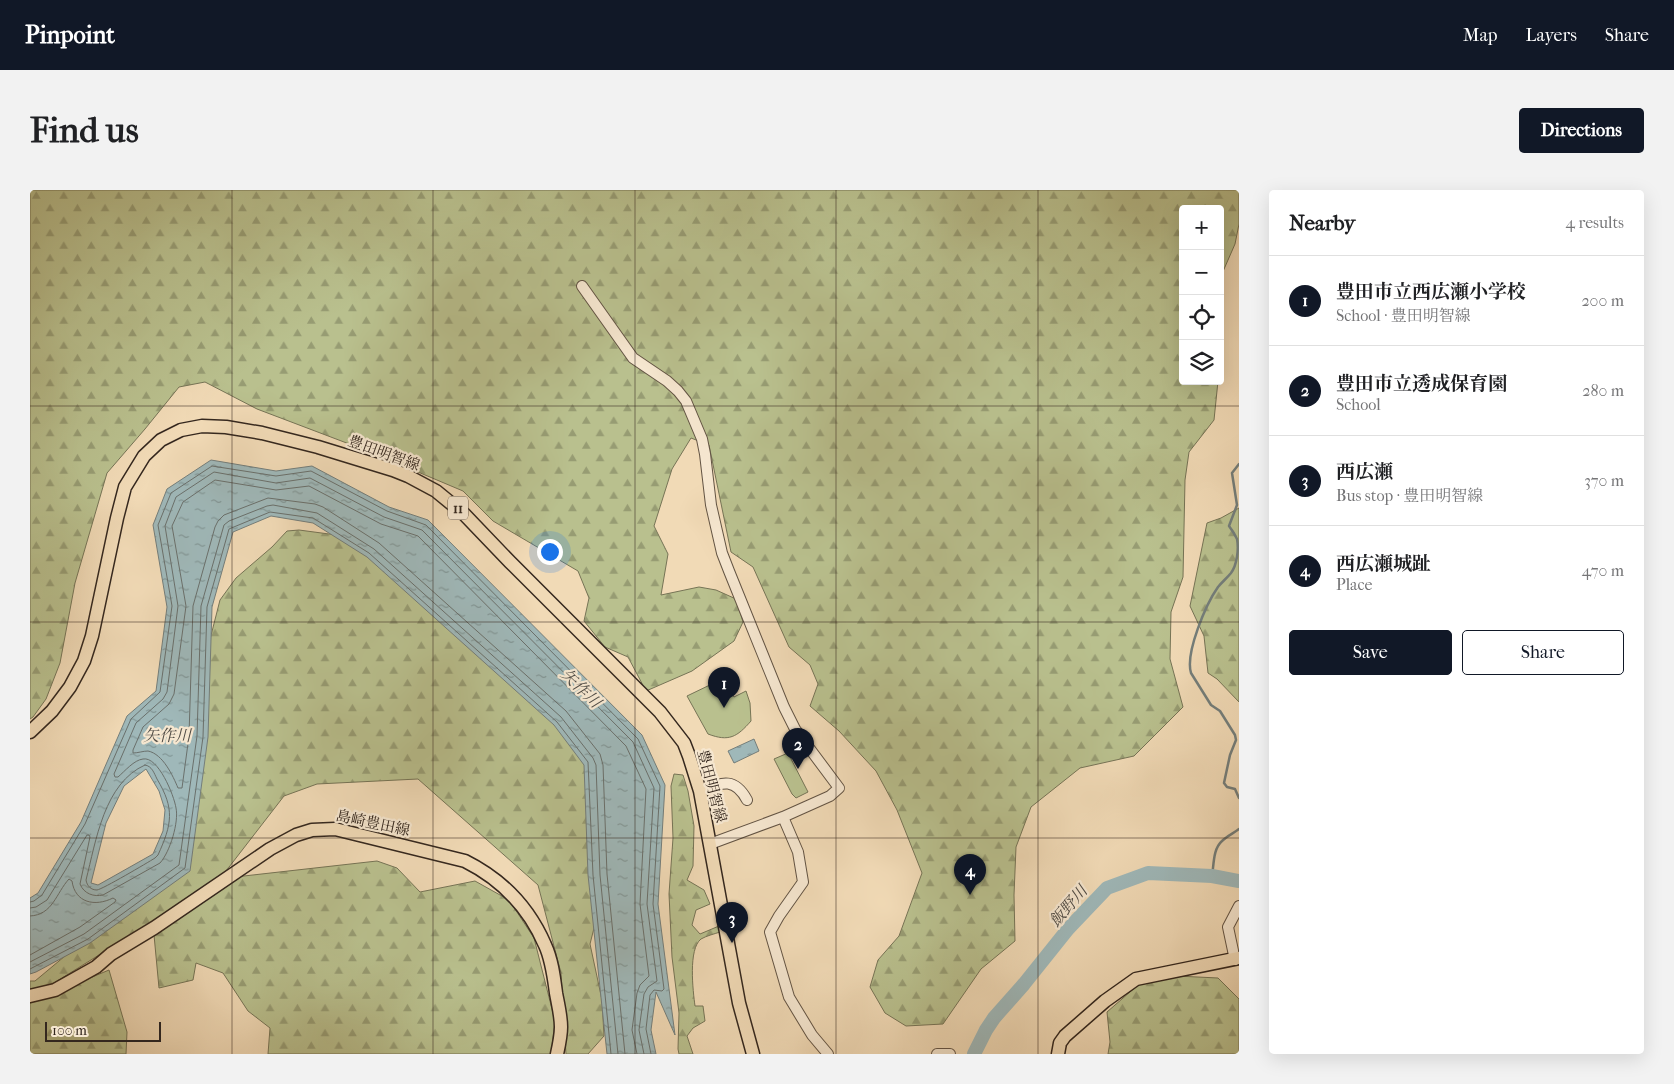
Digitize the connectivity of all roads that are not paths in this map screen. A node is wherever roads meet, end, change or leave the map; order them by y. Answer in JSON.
{"nodes":[{"id":1,"x":582,"y":286,"type":"dead end"},
{"id":2,"x":30,"y":732,"type":"edge"},
{"id":3,"x":700,"y":790,"type":"junction"},
{"id":4,"x":747,"y":800,"type":"dead end"},
{"id":5,"x":783,"y":817,"type":"junction"},
{"id":6,"x":710,"y":844,"type":"junction"},
{"id":7,"x":1238,"y":908,"type":"edge"},
{"id":8,"x":1237,"y":959,"type":"edge"},
{"id":9,"x":30,"y":996,"type":"edge"},
{"id":10,"x":558,"y":1054,"type":"edge"},
{"id":11,"x":753,"y":1054,"type":"edge"},
{"id":12,"x":828,"y":1054,"type":"edge"},
{"id":13,"x":937,"y":1054,"type":"edge"},
{"id":14,"x":950,"y":1054,"type":"edge"},
{"id":15,"x":1058,"y":1054,"type":"edge"}],
"edges":[{"from":1,"to":5,"type":"street"},
{"from":2,"to":3,"type":"main road","name":"豊田明智線","number":"11"},
{"from":3,"to":4,"type":"street"},
{"from":3,"to":6,"type":"main road","name":"豊田明智線","number":"11"},
{"from":5,"to":6,"type":"street"},
{"from":5,"to":12,"type":"street"},
{"from":6,"to":11,"type":"main road","name":"豊田明智線","number":"11"},
{"from":7,"to":8,"type":"street"},
{"from":8,"to":15,"type":"main road"},
{"from":9,"to":10,"type":"main road","name":"島崎豊田線"},
{"from":13,"to":14,"type":"street"}]}
